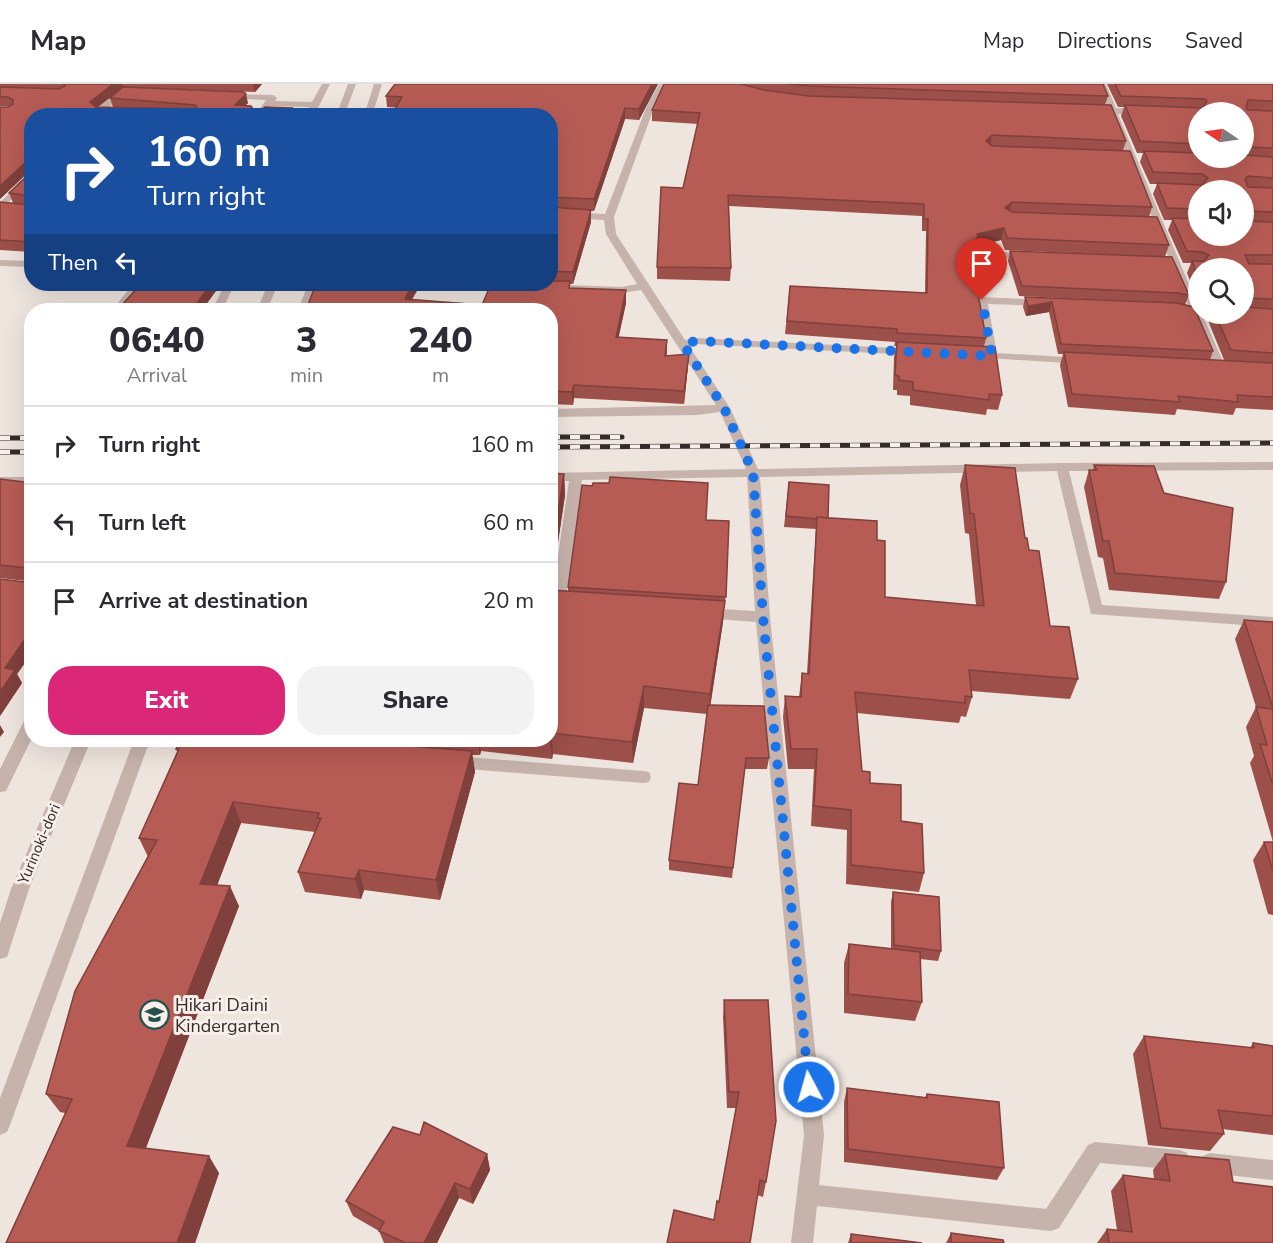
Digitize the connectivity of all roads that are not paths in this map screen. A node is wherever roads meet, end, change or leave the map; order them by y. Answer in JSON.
{"nodes":[{"id":1,"x":326,"y":84,"type":"edge"},
{"id":2,"x":352,"y":84,"type":"edge"},
{"id":3,"x":378,"y":84,"type":"edge"},
{"id":4,"x":663,"y":84,"type":"edge"},
{"id":5,"x":1102,"y":84,"type":"edge"},
{"id":6,"x":135,"y":92,"type":"edge"},
{"id":7,"x":216,"y":95,"type":"edge"},
{"id":8,"x":273,"y":97,"type":"junction"},
{"id":9,"x":314,"y":105,"type":"junction"},
{"id":10,"x":103,"y":108,"type":"edge"},
{"id":11,"x":265,"y":108,"type":"edge"},
{"id":12,"x":313,"y":108,"type":"edge"},
{"id":13,"x":343,"y":108,"type":"edge"},
{"id":14,"x":370,"y":108,"type":"edge"},
{"id":15,"x":1091,"y":110,"type":"edge"},
{"id":16,"x":1114,"y":111,"type":"junction"},
{"id":17,"x":1156,"y":113,"type":"edge"},
{"id":18,"x":1120,"y":157,"type":"edge"},
{"id":19,"x":1131,"y":158,"type":"junction"},
{"id":20,"x":1143,"y":158,"type":"edge"},
{"id":21,"x":24,"y":184,"type":"edge"},
{"id":22,"x":4,"y":208,"type":"edge"},
{"id":23,"x":558,"y":214,"type":"edge"},
{"id":24,"x":609,"y":217,"type":"junction"},
{"id":25,"x":1147,"y":224,"type":"edge"},
{"id":26,"x":1163,"y":225,"type":"junction"},
{"id":27,"x":975,"y":254,"type":"edge"},
{"id":28,"x":1034,"y":256,"type":"edge"},
{"id":29,"x":1163,"y":262,"type":"edge"},
{"id":30,"x":0,"y":263,"type":"edge"},
{"id":31,"x":24,"y":264,"type":"edge"},
{"id":32,"x":1180,"y":266,"type":"junction"},
{"id":33,"x":644,"y":286,"type":"junction"},
{"id":34,"x":563,"y":288,"type":"edge"},
{"id":35,"x":132,"y":291,"type":"edge"},
{"id":36,"x":1188,"y":292,"type":"edge"},
{"id":37,"x":123,"y":303,"type":"edge"},
{"id":38,"x":1061,"y":303,"type":"edge"},
{"id":39,"x":1200,"y":324,"type":"edge"},
{"id":40,"x":683,"y":344,"type":"junction"},
{"id":41,"x":921,"y":352,"type":"edge"},
{"id":42,"x":968,"y":355,"type":"edge"},
{"id":43,"x":992,"y":356,"type":"junction"},
{"id":44,"x":1095,"y":361,"type":"edge"},
{"id":45,"x":1220,"y":368,"type":"edge"},
{"id":46,"x":724,"y":408,"type":"junction"},
{"id":47,"x":558,"y":412,"type":"edge"},
{"id":48,"x":1062,"y":467,"type":"junction"},
{"id":49,"x":1273,"y":467,"type":"edge"},
{"id":50,"x":753,"y":472,"type":"junction"},
{"id":51,"x":558,"y":477,"type":"edge"},
{"id":52,"x":576,"y":477,"type":"junction"},
{"id":53,"x":0,"y":481,"type":"edge"},
{"id":54,"x":24,"y":481,"type":"edge"},
{"id":55,"x":559,"y":604,"type":"edge"},
{"id":56,"x":683,"y":612,"type":"edge"},
{"id":57,"x":763,"y":617,"type":"junction"},
{"id":58,"x":1273,"y":622,"type":"edge"},
{"id":59,"x":24,"y":737,"type":"edge"},
{"id":60,"x":80,"y":747,"type":"edge"},
{"id":61,"x":139,"y":747,"type":"edge"},
{"id":62,"x":442,"y":761,"type":"edge"},
{"id":63,"x":643,"y":777,"type":"dead end"},
{"id":64,"x":0,"y":786,"type":"edge"},
{"id":65,"x":0,"y":951,"type":"edge"},
{"id":66,"x":0,"y":1125,"type":"edge"},
{"id":67,"x":1273,"y":1170,"type":"edge"},
{"id":68,"x":809,"y":1195,"type":"junction"},
{"id":69,"x":802,"y":1243,"type":"edge"}],
"edges":[{"from":1,"to":9,"type":"street"},
{"from":2,"to":13,"type":"street"},
{"from":3,"to":14,"type":"street"},
{"from":4,"to":24,"type":"street"},
{"from":5,"to":16,"type":"street"},
{"from":6,"to":10,"type":"street"},
{"from":7,"to":8,"type":"street"},
{"from":8,"to":9,"type":"street"},
{"from":8,"to":11,"type":"street"},
{"from":9,"to":12,"type":"street"},
{"from":15,"to":16,"type":"street"},
{"from":16,"to":17,"type":"street"},
{"from":16,"to":19,"type":"street"},
{"from":18,"to":19,"type":"street"},
{"from":19,"to":20,"type":"street"},
{"from":19,"to":26,"type":"street"},
{"from":21,"to":22,"type":"street"},
{"from":23,"to":24,"type":"street"},
{"from":24,"to":33,"type":"street"},
{"from":25,"to":26,"type":"street"},
{"from":26,"to":32,"type":"street"},
{"from":27,"to":28,"type":"street"},
{"from":29,"to":32,"type":"street"},
{"from":30,"to":31,"type":"street"},
{"from":32,"to":36,"type":"street"},
{"from":33,"to":34,"type":"street"},
{"from":33,"to":40,"type":"street"},
{"from":35,"to":37,"type":"street"},
{"from":38,"to":43,"type":"street"},
{"from":39,"to":45,"type":"street"},
{"from":40,"to":41,"type":"street"},
{"from":40,"to":46,"type":"street"},
{"from":42,"to":43,"type":"street"},
{"from":43,"to":44,"type":"street"},
{"from":46,"to":47,"type":"street"},
{"from":46,"to":50,"type":"street"},
{"from":48,"to":49,"type":"street"},
{"from":48,"to":50,"type":"street"},
{"from":48,"to":58,"type":"street"},
{"from":50,"to":52,"type":"street"},
{"from":50,"to":57,"type":"street"},
{"from":51,"to":52,"type":"street"},
{"from":52,"to":55,"type":"street"},
{"from":53,"to":54,"type":"street"},
{"from":56,"to":57,"type":"street"},
{"from":57,"to":68,"type":"street"},
{"from":59,"to":64,"type":"street"},
{"from":60,"to":65,"type":"street","name":"Yurinoki-dori"},
{"from":61,"to":66,"type":"street"},
{"from":62,"to":63,"type":"street"},
{"from":67,"to":68,"type":"street"},
{"from":68,"to":69,"type":"street"}]}
